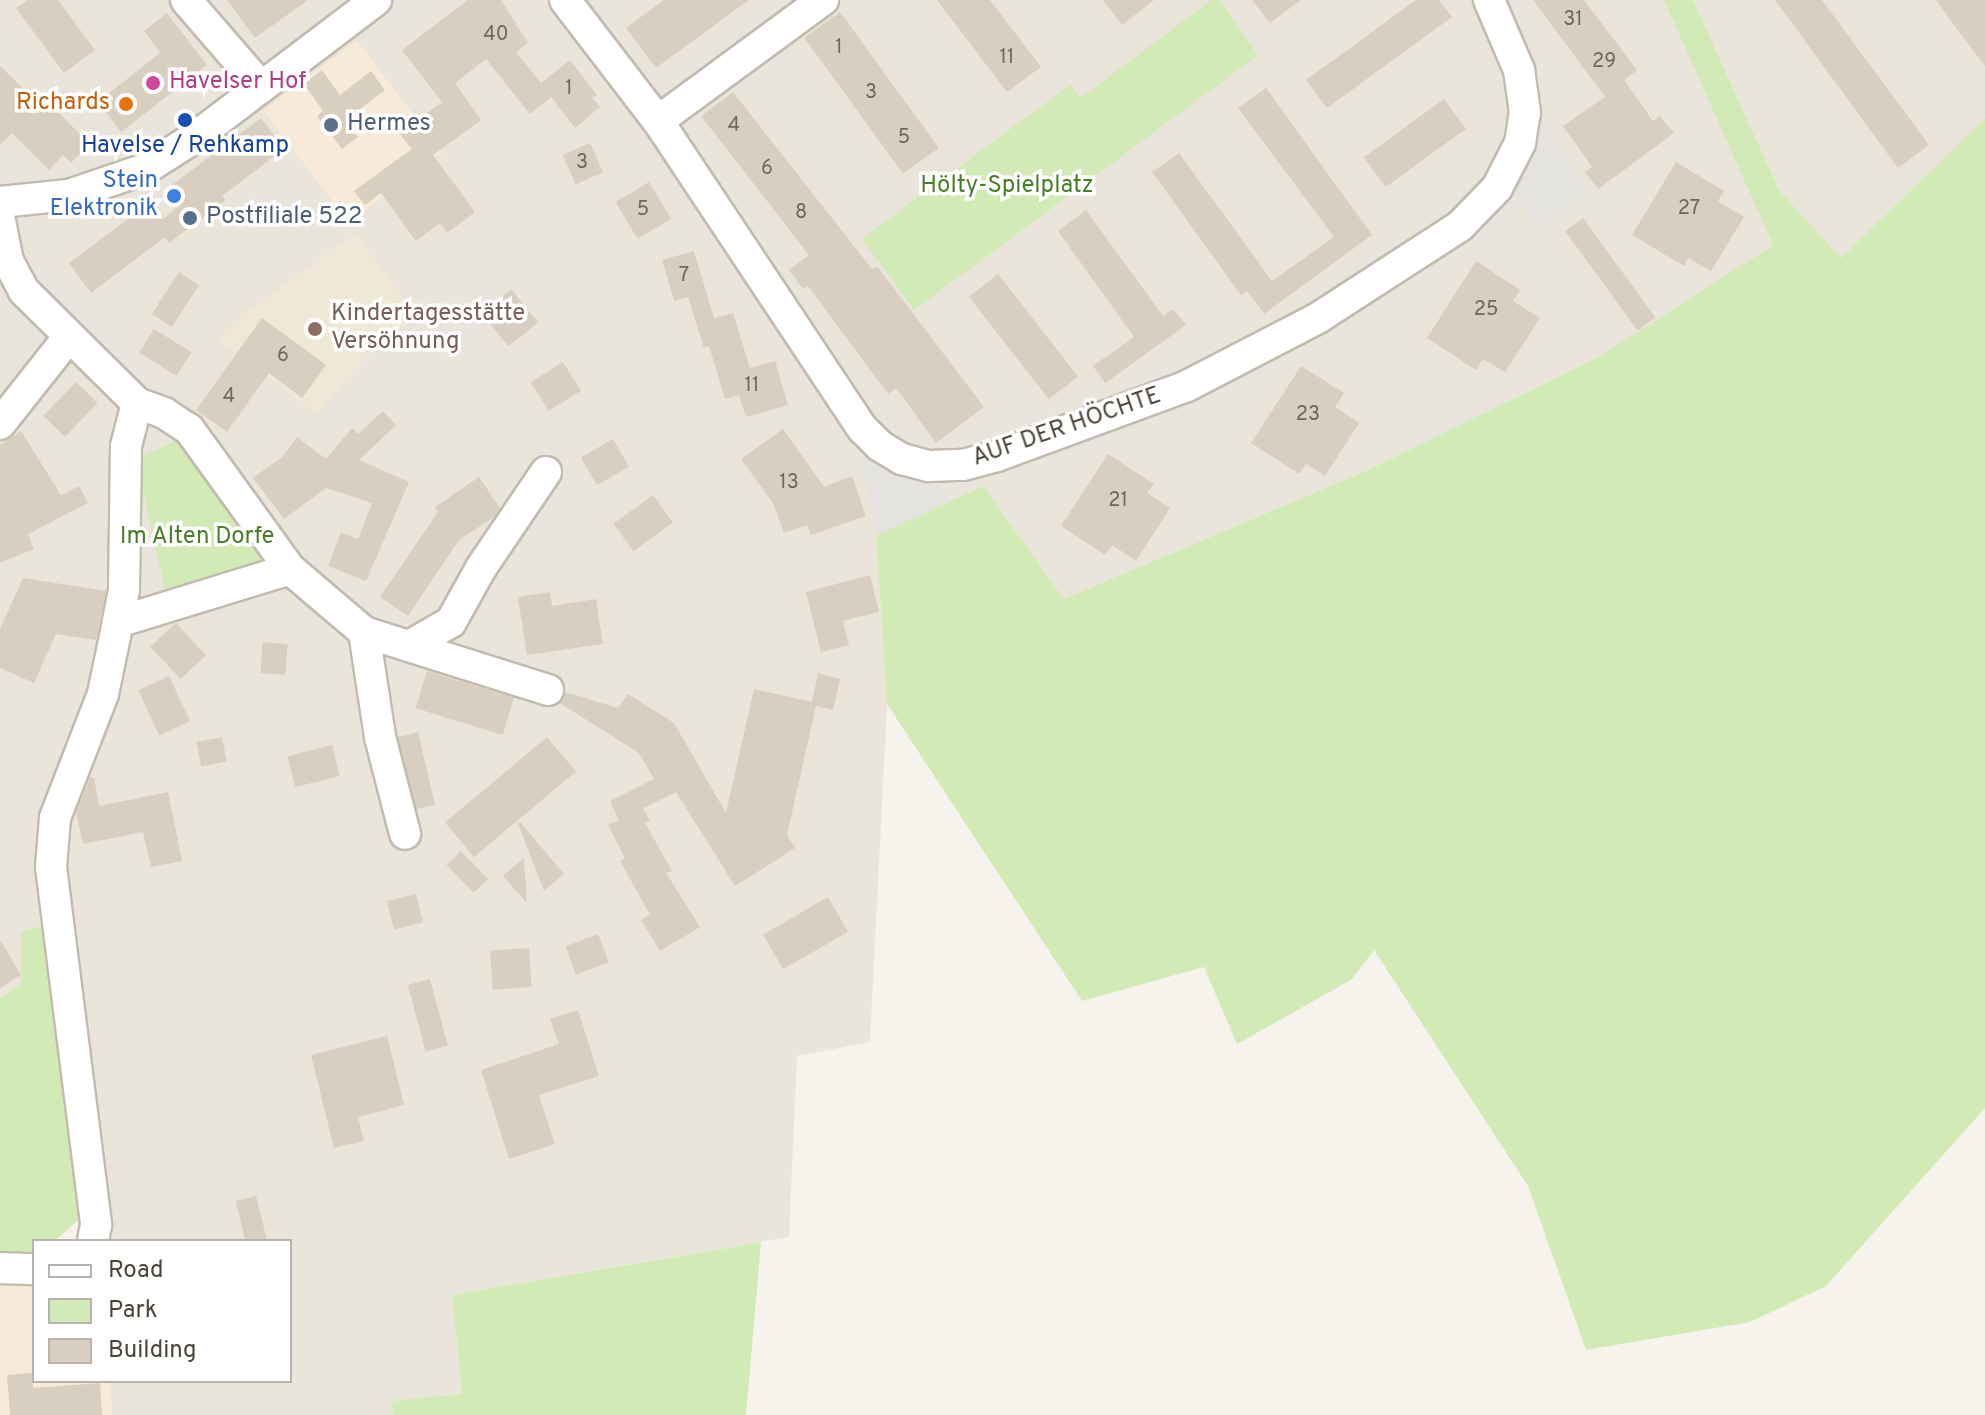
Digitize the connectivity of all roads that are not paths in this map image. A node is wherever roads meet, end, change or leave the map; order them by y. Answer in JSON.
{"nodes":[{"id":1,"x":186,"y":0,"type":"edge"},
{"id":2,"x":376,"y":0,"type":"edge"},
{"id":3,"x":565,"y":0,"type":"edge"},
{"id":4,"x":823,"y":0,"type":"edge"},
{"id":5,"x":1489,"y":0,"type":"edge"},
{"id":6,"x":261,"y":87,"type":"junction"},
{"id":7,"x":658,"y":121,"type":"junction"},
{"id":8,"x":0,"y":202,"type":"edge"},
{"id":9,"x":0,"y":221,"type":"edge"},
{"id":10,"x":68,"y":338,"type":"junction"},
{"id":11,"x":137,"y":403,"type":"junction"},
{"id":12,"x":0,"y":424,"type":"edge"},
{"id":13,"x":546,"y":472,"type":"dead end"},
{"id":14,"x":290,"y":569,"type":"junction"},
{"id":15,"x":118,"y":622,"type":"junction"},
{"id":16,"x":364,"y":632,"type":"junction"},
{"id":17,"x":409,"y":646,"type":"junction"},
{"id":18,"x":548,"y":690,"type":"dead end"},
{"id":19,"x":405,"y":834,"type":"dead end"},
{"id":20,"x":93,"y":1239,"type":"edge"},
{"id":21,"x":0,"y":1268,"type":"edge"},
{"id":22,"x":32,"y":1269,"type":"edge"}],
"edges":[{"from":1,"to":6,"type":"street"},
{"from":2,"to":6,"type":"street"},
{"from":3,"to":7,"type":"street","name":"AUF DER HÖCHTE"},
{"from":4,"to":7,"type":"street"},
{"from":5,"to":7,"type":"street","name":"AUF DER HÖCHTE"},
{"from":6,"to":8,"type":"street"},
{"from":9,"to":10,"type":"street"},
{"from":10,"to":11,"type":"street"},
{"from":10,"to":12,"type":"street"},
{"from":11,"to":14,"type":"street"},
{"from":11,"to":15,"type":"street"},
{"from":13,"to":17,"type":"street"},
{"from":14,"to":15,"type":"street"},
{"from":14,"to":16,"type":"street"},
{"from":15,"to":20,"type":"street"},
{"from":16,"to":17,"type":"street"},
{"from":16,"to":19,"type":"street"},
{"from":17,"to":18,"type":"street"},
{"from":21,"to":22,"type":"street"}]}
